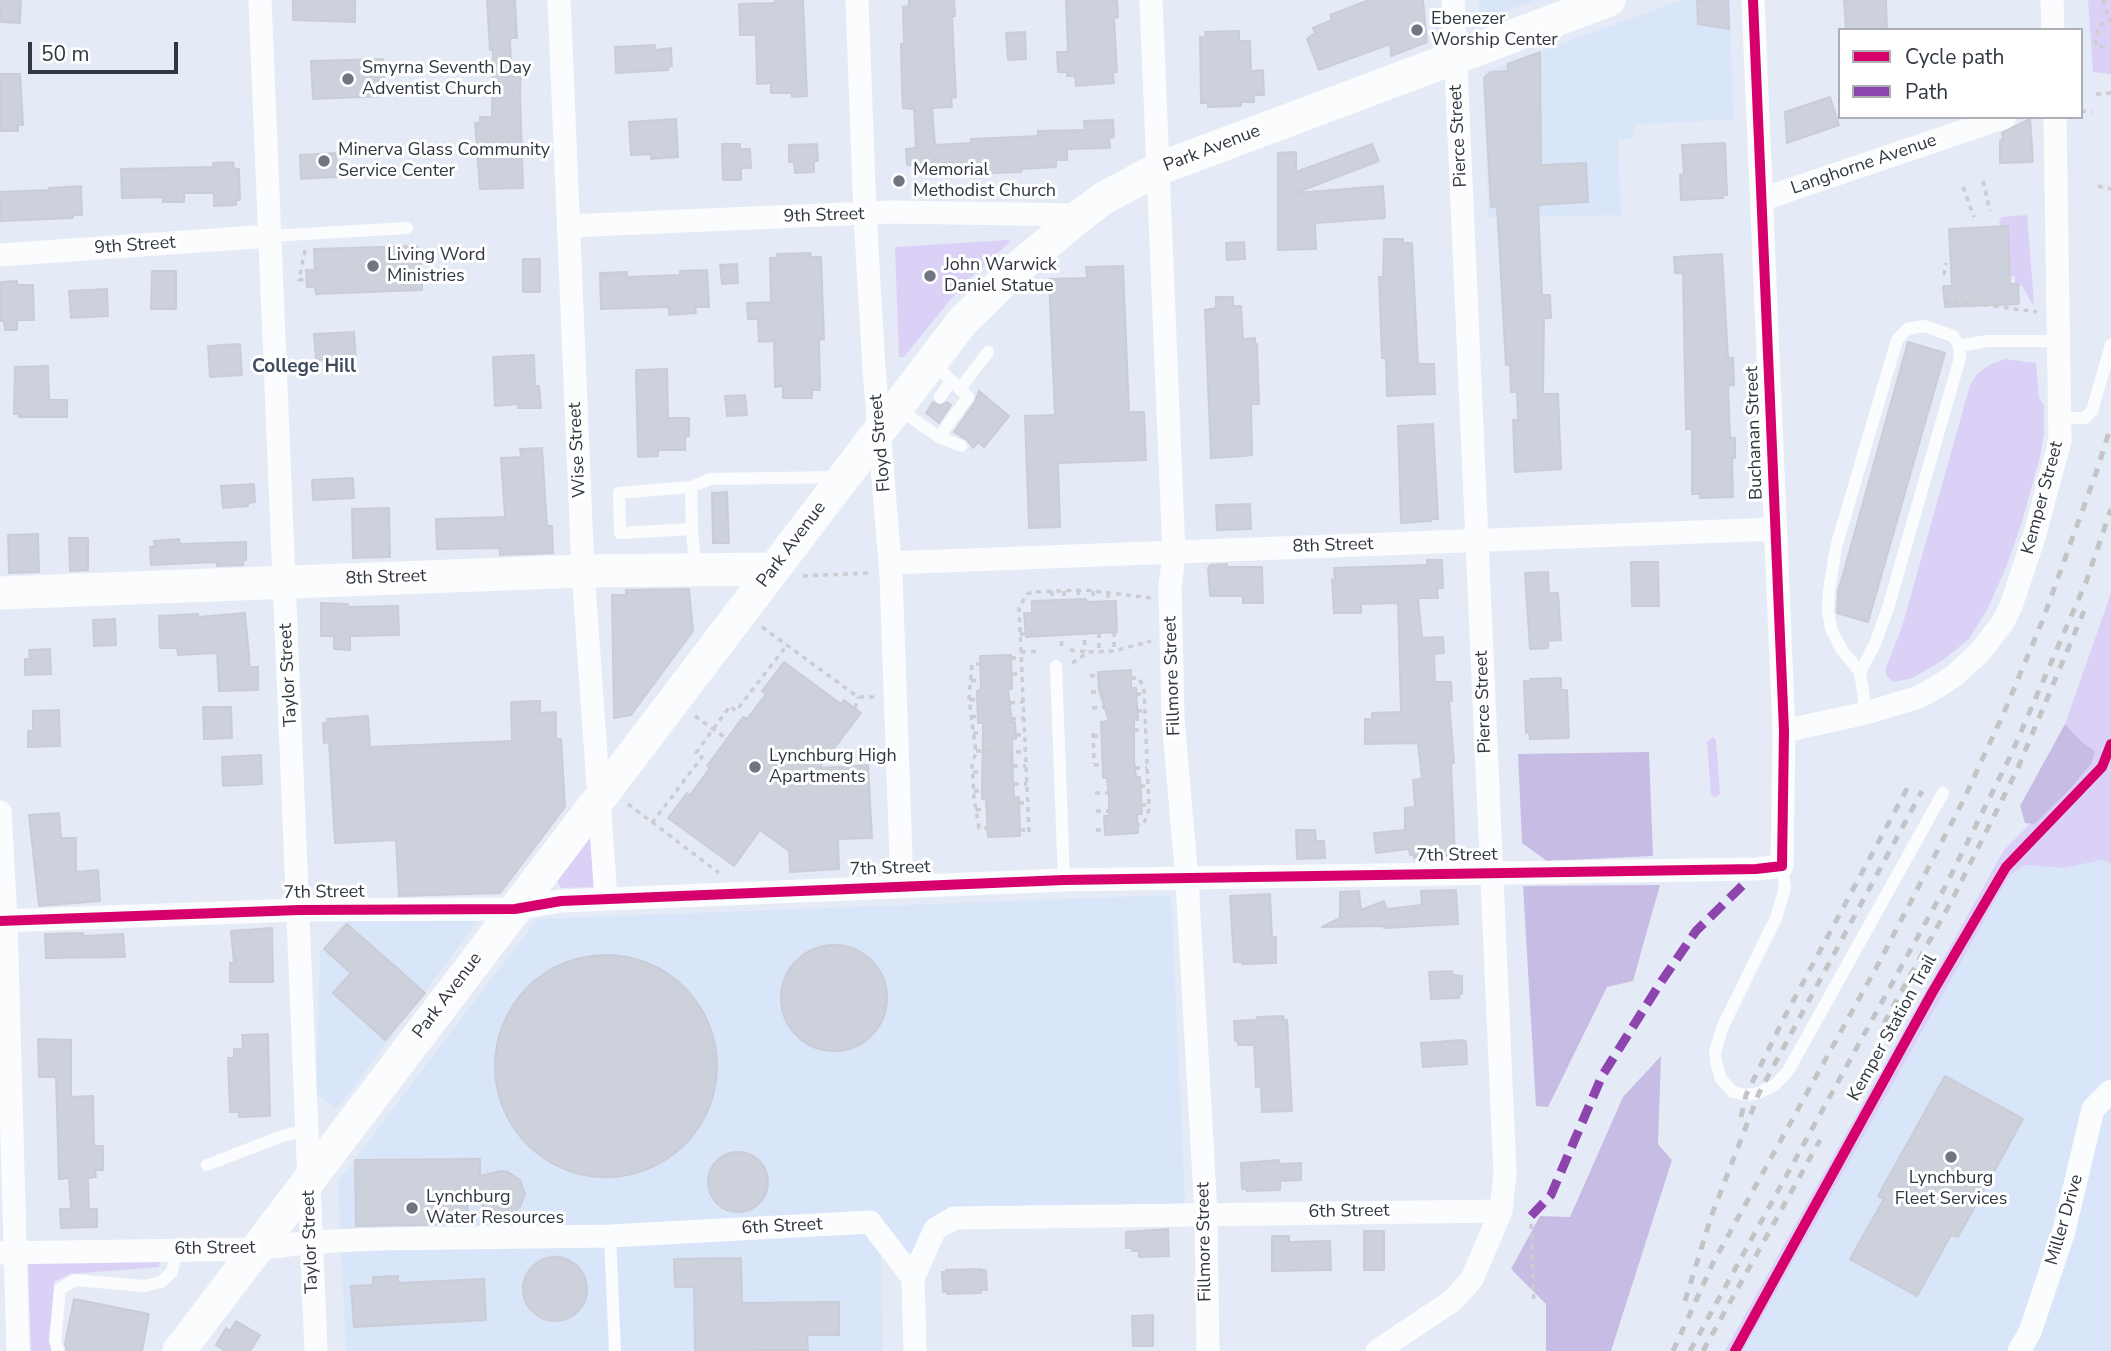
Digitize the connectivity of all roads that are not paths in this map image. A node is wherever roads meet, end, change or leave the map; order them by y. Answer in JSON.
{"nodes":[{"id":1,"x":260,"y":0,"type":"edge"},
{"id":2,"x":559,"y":0,"type":"edge"},
{"id":3,"x":857,"y":0,"type":"edge"},
{"id":4,"x":1151,"y":0,"type":"edge"},
{"id":5,"x":1453,"y":0,"type":"edge"},
{"id":6,"x":1609,"y":0,"type":"edge"},
{"id":7,"x":1753,"y":0,"type":"edge"},
{"id":8,"x":2052,"y":0,"type":"edge"},
{"id":9,"x":2053,"y":28,"type":"edge"},
{"id":10,"x":1456,"y":57,"type":"junction"},
{"id":11,"x":1999,"y":119,"type":"edge"},
{"id":12,"x":2055,"y":119,"type":"edge"},
{"id":13,"x":1158,"y":169,"type":"junction"},
{"id":14,"x":1763,"y":199,"type":"junction"},
{"id":15,"x":865,"y":215,"type":"junction"},
{"id":16,"x":1081,"y":215,"type":"junction"},
{"id":17,"x":568,"y":226,"type":"junction"},
{"id":18,"x":407,"y":228,"type":"dead end"},
{"id":19,"x":270,"y":236,"type":"junction"},
{"id":20,"x":0,"y":255,"type":"edge"},
{"id":21,"x":2058,"y":341,"type":"junction"},
{"id":22,"x":2111,"y":345,"type":"edge"},
{"id":23,"x":1959,"y":346,"type":"junction"},
{"id":24,"x":988,"y":352,"type":"dead end"},
{"id":25,"x":947,"y":378,"type":"junction"},
{"id":26,"x":940,"y":397,"type":"dead end"},
{"id":27,"x":2061,"y":418,"type":"junction"},
{"id":28,"x":906,"y":419,"type":"junction"},
{"id":29,"x":939,"y":437,"type":"junction"},
{"id":30,"x":961,"y":446,"type":"dead end"},
{"id":31,"x":844,"y":477,"type":"junction"},
{"id":32,"x":691,"y":487,"type":"junction"},
{"id":33,"x":692,"y":529,"type":"junction"},
{"id":34,"x":1776,"y":529,"type":"junction"},
{"id":35,"x":1477,"y":541,"type":"junction"},
{"id":36,"x":1174,"y":554,"type":"junction"},
{"id":37,"x":890,"y":564,"type":"junction"},
{"id":38,"x":695,"y":570,"type":"junction"},
{"id":39,"x":583,"y":571,"type":"junction"},
{"id":40,"x":784,"y":573,"type":"junction"},
{"id":41,"x":285,"y":582,"type":"junction"},
{"id":42,"x":0,"y":593,"type":"edge"},
{"id":43,"x":1056,"y":669,"type":"road end"},
{"id":44,"x":1860,"y":672,"type":"junction"},
{"id":45,"x":1866,"y":713,"type":"junction"},
{"id":46,"x":1784,"y":731,"type":"junction"},
{"id":47,"x":1942,"y":793,"type":"dead end"},
{"id":48,"x":611,"y":800,"type":"junction"},
{"id":49,"x":0,"y":812,"type":"edge"},
{"id":50,"x":1782,"y":866,"type":"junction"},
{"id":51,"x":1492,"y":873,"type":"junction"},
{"id":52,"x":1064,"y":880,"type":"junction"},
{"id":53,"x":1187,"y":880,"type":"junction"},
{"id":54,"x":902,"y":886,"type":"junction"},
{"id":55,"x":606,"y":899,"type":"junction"},
{"id":56,"x":515,"y":909,"type":"junction"},
{"id":57,"x":299,"y":910,"type":"junction"},
{"id":58,"x":3,"y":921,"type":"edge"},
{"id":59,"x":2111,"y":1091,"type":"edge"},
{"id":60,"x":307,"y":1130,"type":"junction"},
{"id":61,"x":207,"y":1165,"type":"dead end"},
{"id":62,"x":309,"y":1178,"type":"junction"},
{"id":63,"x":1502,"y":1211,"type":"junction"},
{"id":64,"x":1206,"y":1214,"type":"junction"},
{"id":65,"x":610,"y":1236,"type":"junction"},
{"id":66,"x":311,"y":1242,"type":"junction"},
{"id":67,"x":177,"y":1249,"type":"junction"},
{"id":68,"x":258,"y":1249,"type":"junction"},
{"id":69,"x":7,"y":1253,"type":"edge"},
{"id":70,"x":912,"y":1278,"type":"junction"},
{"id":71,"x":18,"y":1351,"type":"edge"},
{"id":72,"x":58,"y":1351,"type":"edge"},
{"id":73,"x":179,"y":1351,"type":"edge"},
{"id":74,"x":316,"y":1351,"type":"edge"},
{"id":75,"x":615,"y":1351,"type":"edge"},
{"id":76,"x":915,"y":1351,"type":"edge"},
{"id":77,"x":1208,"y":1351,"type":"edge"},
{"id":78,"x":1377,"y":1351,"type":"edge"},
{"id":79,"x":2020,"y":1351,"type":"edge"}],
"edges":[{"from":1,"to":19,"type":"street","name":"Taylor Street"},
{"from":2,"to":17,"type":"street","name":"Wise Street"},
{"from":3,"to":15,"type":"street","name":"Floyd Street"},
{"from":4,"to":13,"type":"street","name":"Fillmore Street"},
{"from":5,"to":10,"type":"street","name":"Pierce Street"},
{"from":6,"to":10,"type":"main road","name":"Park Avenue"},
{"from":7,"to":14,"type":"street","name":"Buchanan Street"},
{"from":8,"to":9,"type":"street"},
{"from":10,"to":13,"type":"main road","name":"Park Avenue"},
{"from":10,"to":35,"type":"street","name":"Pierce Street"},
{"from":11,"to":14,"type":"street","name":"Langhorne Avenue"},
{"from":12,"to":21,"type":"street","name":"Kemper Street"},
{"from":13,"to":16,"type":"main road","name":"Park Avenue"},
{"from":13,"to":36,"type":"street","name":"Fillmore Street"},
{"from":14,"to":34,"type":"street","name":"Buchanan Street"},
{"from":15,"to":16,"type":"street","name":"9th Street"},
{"from":15,"to":17,"type":"street","name":"9th Street"},
{"from":15,"to":28,"type":"street","name":"Floyd Street"},
{"from":16,"to":25,"type":"main road","name":"Park Avenue"},
{"from":17,"to":39,"type":"street","name":"Wise Street"},
{"from":18,"to":19,"type":"lane"},
{"from":19,"to":20,"type":"street","name":"9th Street"},
{"from":19,"to":41,"type":"street","name":"Taylor Street"},
{"from":21,"to":23,"type":"lane"},
{"from":21,"to":27,"type":"street","name":"Kemper Street"},
{"from":22,"to":27,"type":"lane"},
{"from":23,"to":44,"type":"lane"},
{"from":23,"to":44,"type":"lane"},
{"from":24,"to":25,"type":"lane"},
{"from":25,"to":26,"type":"lane"},
{"from":25,"to":28,"type":"main road","name":"Park Avenue"},
{"from":25,"to":29,"type":"lane"},
{"from":27,"to":45,"type":"street","name":"Kemper Street"},
{"from":28,"to":29,"type":"lane"},
{"from":28,"to":31,"type":"main road","name":"Park Avenue"},
{"from":28,"to":37,"type":"street","name":"Floyd Street"},
{"from":29,"to":30,"type":"lane"},
{"from":31,"to":32,"type":"lane"},
{"from":31,"to":40,"type":"main road","name":"Park Avenue"},
{"from":32,"to":33,"type":"lane"},
{"from":32,"to":33,"type":"lane"},
{"from":33,"to":38,"type":"lane"},
{"from":34,"to":35,"type":"street","name":"8th Street"},
{"from":34,"to":46,"type":"street","name":"Buchanan Street"},
{"from":35,"to":36,"type":"street","name":"8th Street"},
{"from":35,"to":51,"type":"street","name":"Pierce Street"},
{"from":36,"to":37,"type":"street","name":"8th Street"},
{"from":36,"to":53,"type":"street","name":"Fillmore Street"},
{"from":37,"to":54,"type":"street","name":"Floyd Street"},
{"from":38,"to":39,"type":"main road","name":"8th Street"},
{"from":38,"to":40,"type":"main road","name":"8th Street"},
{"from":39,"to":41,"type":"main road","name":"8th Street"},
{"from":39,"to":48,"type":"street","name":"Wise Street"},
{"from":40,"to":48,"type":"main road","name":"Park Avenue"},
{"from":41,"to":42,"type":"main road","name":"8th Street"},
{"from":41,"to":57,"type":"street","name":"Taylor Street"},
{"from":43,"to":52,"type":"lane"},
{"from":44,"to":45,"type":"lane"},
{"from":45,"to":46,"type":"street","name":"Kemper Street"},
{"from":46,"to":50,"type":"street","name":"Buchanan Street"},
{"from":47,"to":50,"type":"lane"},
{"from":48,"to":55,"type":"street","name":"Wise Street"},
{"from":48,"to":56,"type":"main road","name":"Park Avenue"},
{"from":49,"to":58,"type":"street"},
{"from":50,"to":51,"type":"street","name":"7th Street"},
{"from":51,"to":53,"type":"street","name":"7th Street"},
{"from":51,"to":63,"type":"street","name":"Pierce Street"},
{"from":52,"to":53,"type":"street","name":"7th Street"},
{"from":52,"to":54,"type":"street","name":"7th Street"},
{"from":53,"to":64,"type":"street","name":"Fillmore Street"},
{"from":54,"to":55,"type":"street","name":"7th Street"},
{"from":55,"to":56,"type":"street","name":"7th Street"},
{"from":56,"to":57,"type":"street","name":"7th Street"},
{"from":56,"to":62,"type":"main road","name":"Park Avenue"},
{"from":57,"to":58,"type":"street","name":"7th Street"},
{"from":57,"to":60,"type":"street","name":"Taylor Street"},
{"from":58,"to":69,"type":"street"},
{"from":59,"to":79,"type":"street","name":"Miller Drive"},
{"from":60,"to":61,"type":"lane"},
{"from":60,"to":62,"type":"street","name":"Taylor Street"},
{"from":62,"to":66,"type":"street","name":"Taylor Street"},
{"from":62,"to":68,"type":"main road","name":"Park Avenue"},
{"from":63,"to":64,"type":"street","name":"6th Street"},
{"from":63,"to":78,"type":"street","name":"Pierce Street"},
{"from":64,"to":70,"type":"street","name":"6th Street"},
{"from":64,"to":77,"type":"street","name":"Fillmore Street"},
{"from":65,"to":66,"type":"street","name":"6th Street"},
{"from":65,"to":70,"type":"street","name":"6th Street"},
{"from":65,"to":75,"type":"lane"},
{"from":66,"to":68,"type":"street","name":"6th Street"},
{"from":66,"to":74,"type":"street","name":"Taylor Street"},
{"from":67,"to":68,"type":"street","name":"6th Street"},
{"from":67,"to":69,"type":"street","name":"6th Street"},
{"from":67,"to":72,"type":"lane"},
{"from":68,"to":73,"type":"main road","name":"Park Avenue"},
{"from":69,"to":71,"type":"street"},
{"from":70,"to":76,"type":"street"}]}
